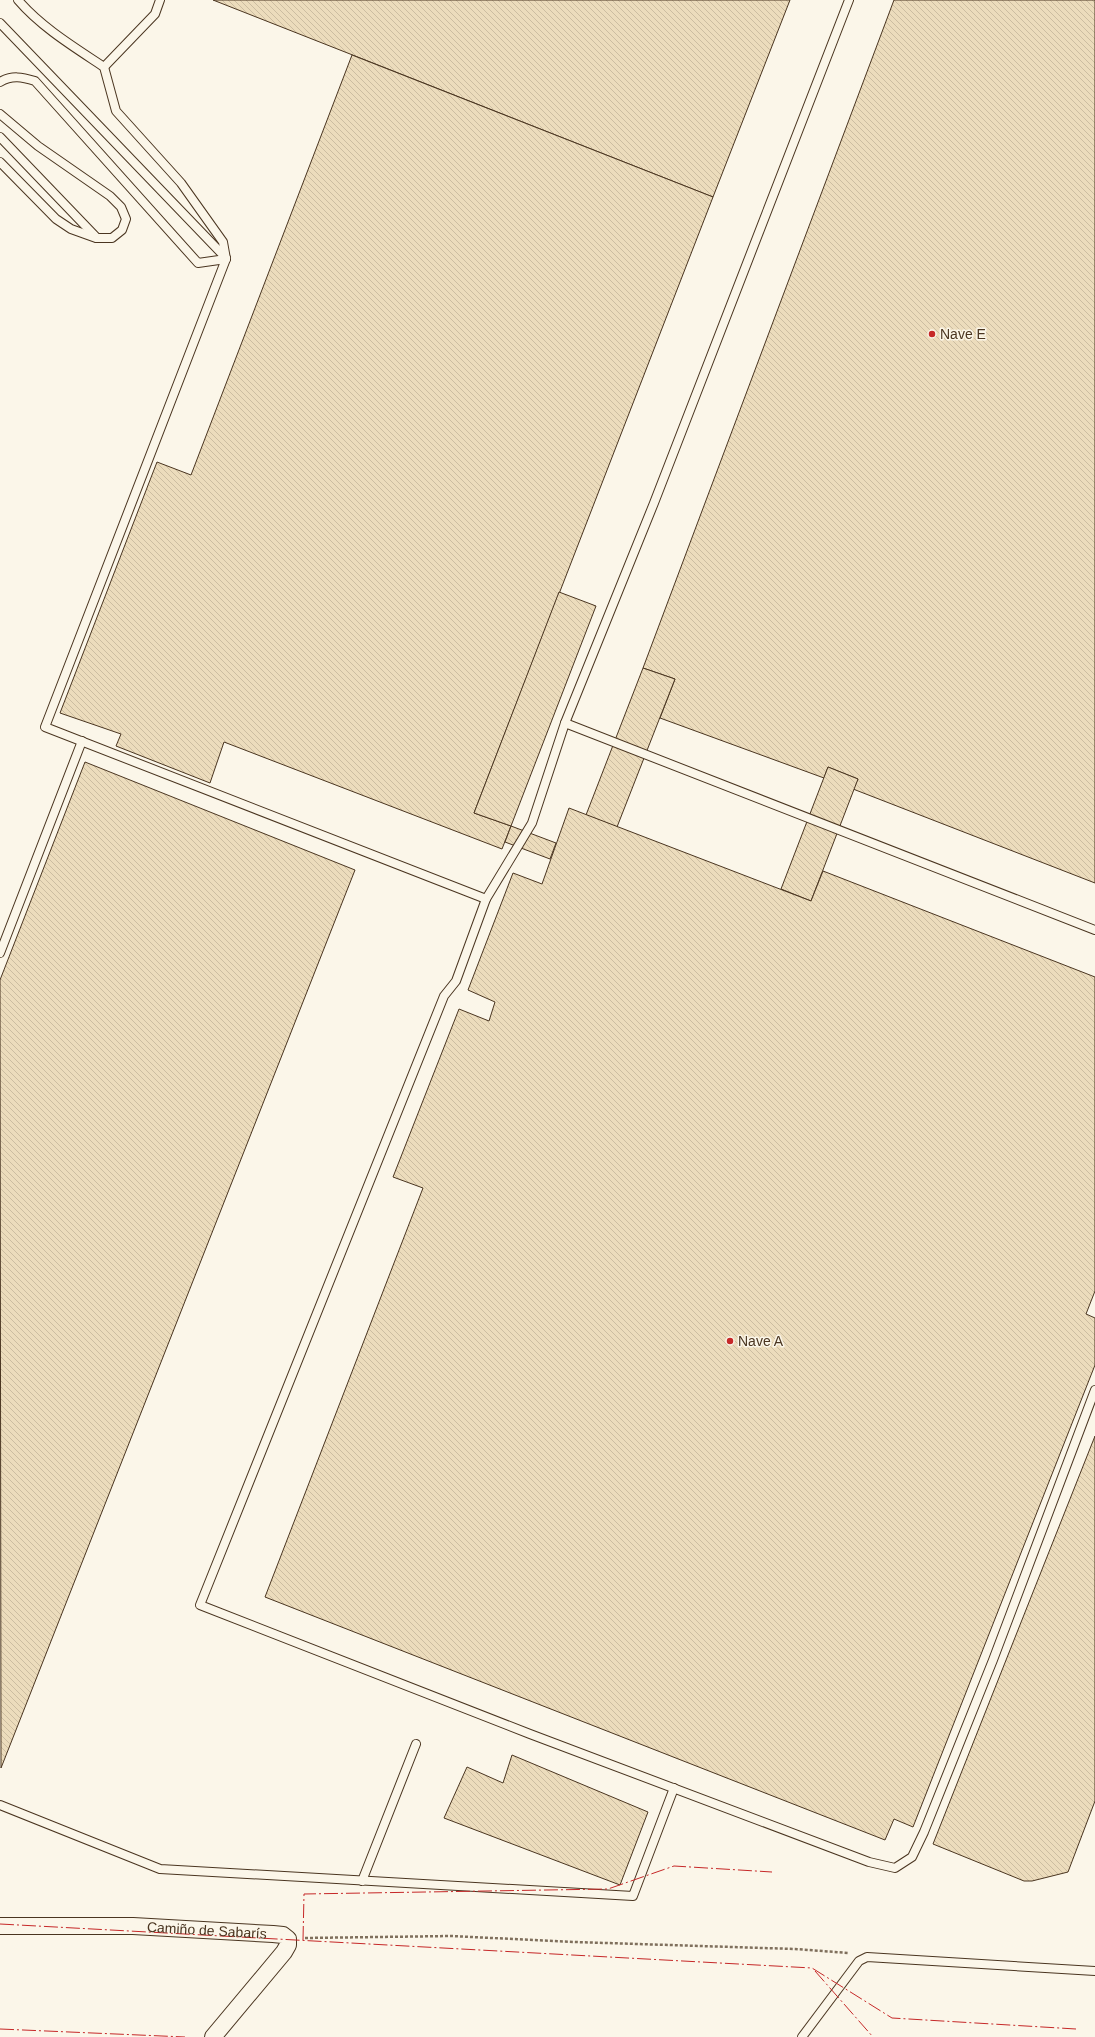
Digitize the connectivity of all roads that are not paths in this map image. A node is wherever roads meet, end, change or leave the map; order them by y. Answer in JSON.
{"nodes":[{"id":1,"x":18,"y":0,"type":"edge"},
{"id":2,"x":160,"y":0,"type":"edge"},
{"id":3,"x":849,"y":0,"type":"edge"},
{"id":4,"x":0,"y":22,"type":"edge"},
{"id":5,"x":104,"y":67,"type":"junction"},
{"id":6,"x":0,"y":82,"type":"edge"},
{"id":7,"x":0,"y":114,"type":"edge"},
{"id":8,"x":0,"y":137,"type":"edge"},
{"id":9,"x":0,"y":162,"type":"edge"},
{"id":10,"x":97,"y":238,"type":"junction"},
{"id":11,"x":226,"y":258,"type":"junction"},
{"id":12,"x":565,"y":723,"type":"junction"},
{"id":13,"x":82,"y":741,"type":"junction"},
{"id":14,"x":486,"y":899,"type":"junction"},
{"id":15,"x":1095,"y":930,"type":"edge"},
{"id":16,"x":0,"y":953,"type":"edge"},
{"id":17,"x":1095,"y":1390,"type":"edge"},
{"id":18,"x":416,"y":1744,"type":"dead end"},
{"id":19,"x":674,"y":1788,"type":"junction"},
{"id":20,"x":0,"y":1805,"type":"edge"},
{"id":21,"x":362,"y":1880,"type":"junction"},
{"id":22,"x":0,"y":1926,"type":"edge"},
{"id":23,"x":1095,"y":1971,"type":"edge"},
{"id":24,"x":213,"y":2037,"type":"edge"},
{"id":25,"x":802,"y":2037,"type":"edge"}],
"edges":[{"from":1,"to":5,"type":"lane"},
{"from":2,"to":5,"type":"lane"},
{"from":3,"to":12,"type":"lane"},
{"from":4,"to":11,"type":"lane"},
{"from":5,"to":11,"type":"lane"},
{"from":6,"to":11,"type":"lane"},
{"from":7,"to":10,"type":"lane"},
{"from":8,"to":10,"type":"lane"},
{"from":9,"to":10,"type":"lane"},
{"from":11,"to":13,"type":"lane"},
{"from":12,"to":14,"type":"lane"},
{"from":12,"to":15,"type":"lane"},
{"from":13,"to":14,"type":"lane"},
{"from":13,"to":16,"type":"lane"},
{"from":14,"to":19,"type":"lane"},
{"from":17,"to":19,"type":"lane"},
{"from":18,"to":21,"type":"lane"},
{"from":19,"to":21,"type":"lane"},
{"from":20,"to":21,"type":"lane"},
{"from":22,"to":24,"type":"street","name":"Camiño de Sabarís"},
{"from":23,"to":25,"type":"lane"}]}
